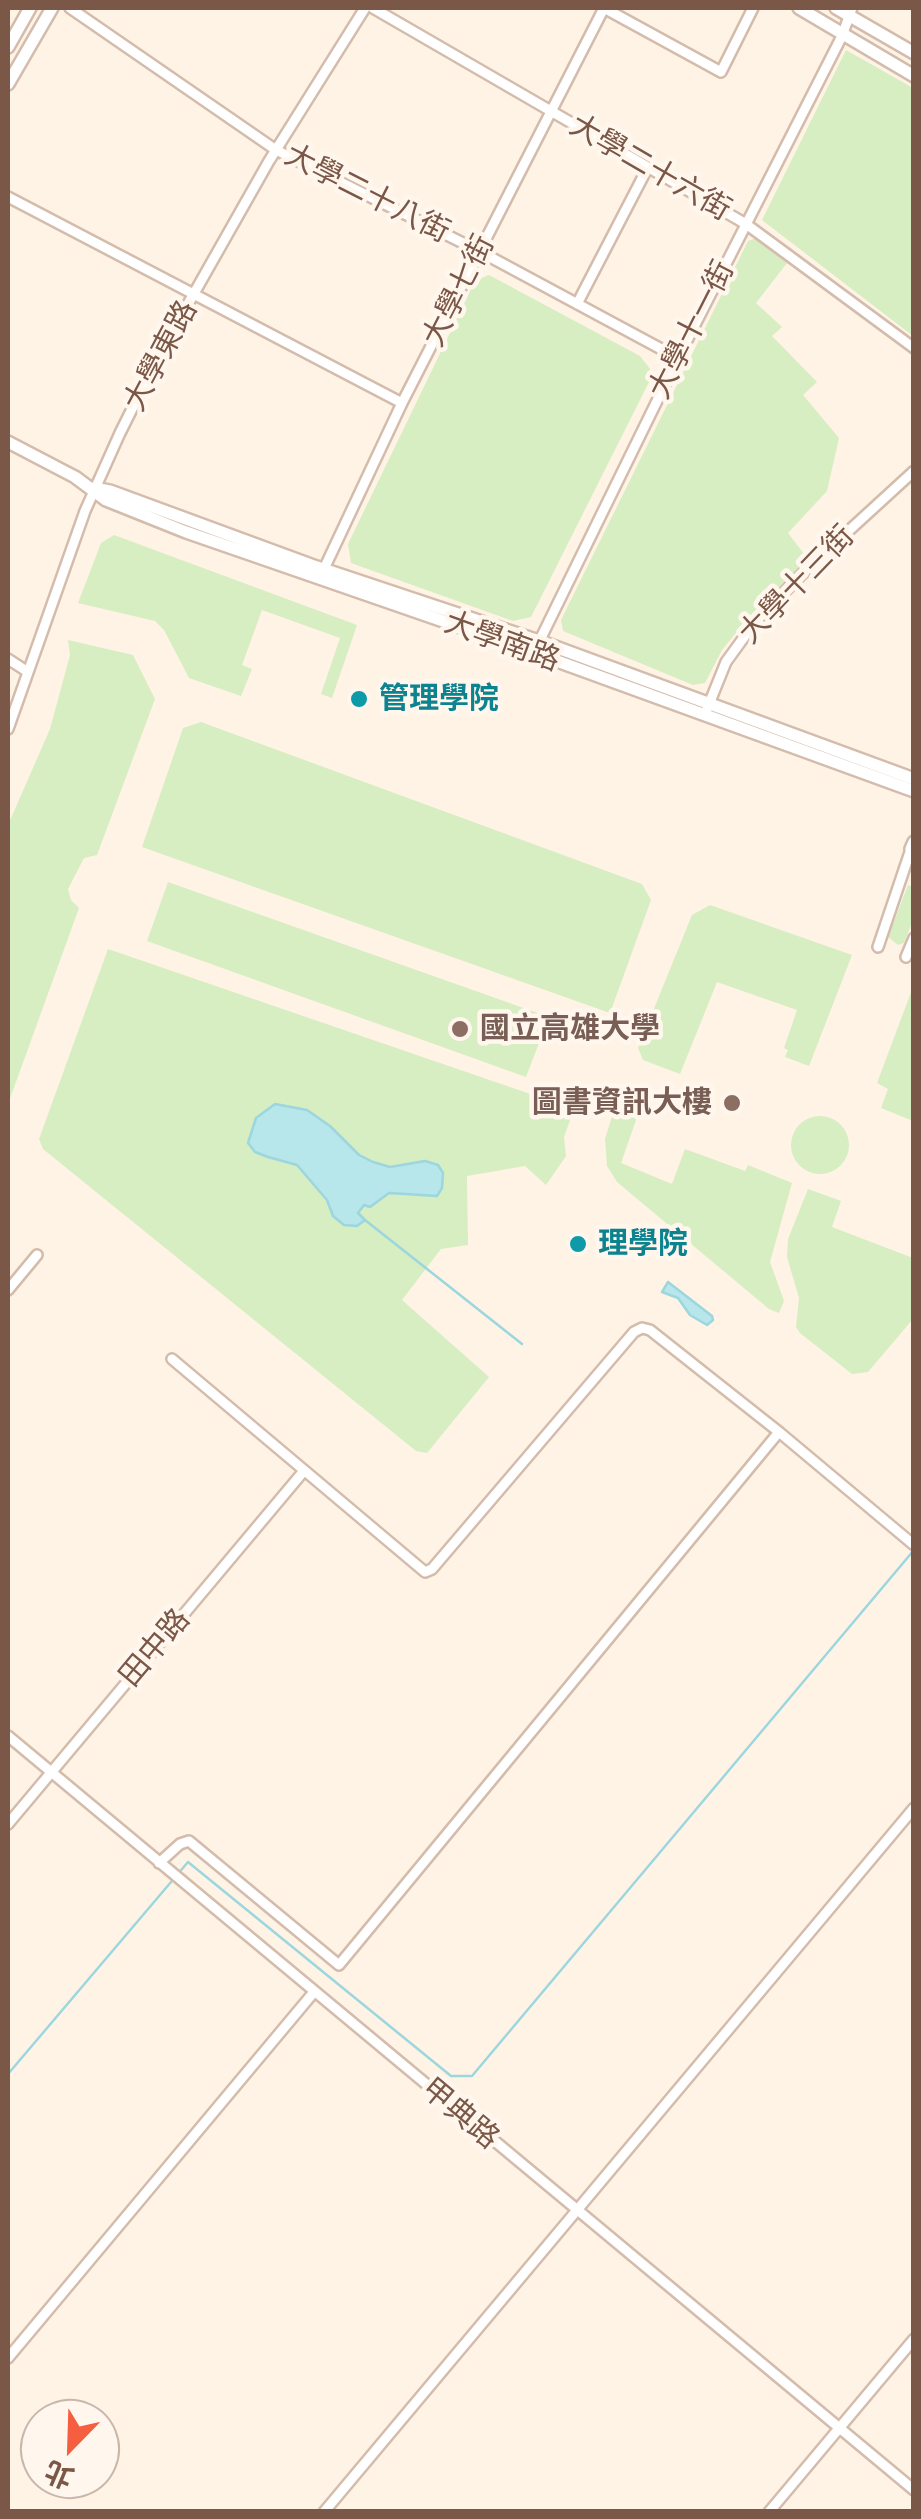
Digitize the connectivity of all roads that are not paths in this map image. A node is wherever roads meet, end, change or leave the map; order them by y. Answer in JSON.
{"nodes":[{"id":1,"x":30,"y":8,"type":"edge"},
{"id":2,"x":52,"y":8,"type":"edge"},
{"id":3,"x":70,"y":8,"type":"edge"},
{"id":4,"x":365,"y":8,"type":"edge"},
{"id":5,"x":373,"y":8,"type":"edge"},
{"id":6,"x":604,"y":8,"type":"edge"},
{"id":7,"x":753,"y":8,"type":"edge"},
{"id":8,"x":799,"y":8,"type":"edge"},
{"id":9,"x":836,"y":8,"type":"edge"},
{"id":10,"x":850,"y":12,"type":"edge"},
{"id":11,"x":842,"y":36,"type":"junction"},
{"id":12,"x":8,"y":47,"type":"edge"},
{"id":13,"x":914,"y":53,"type":"edge"},
{"id":14,"x":914,"y":76,"type":"edge"},
{"id":15,"x":8,"y":84,"type":"edge"},
{"id":16,"x":552,"y":111,"type":"junction"},
{"id":17,"x":276,"y":150,"type":"junction"},
{"id":18,"x":648,"y":167,"type":"junction"},
{"id":19,"x":8,"y":197,"type":"edge"},
{"id":20,"x":746,"y":224,"type":"junction"},
{"id":21,"x":479,"y":251,"type":"junction"},
{"id":22,"x":193,"y":295,"type":"junction"},
{"id":23,"x":577,"y":304,"type":"junction"},
{"id":24,"x":914,"y":348,"type":"edge"},
{"id":25,"x":678,"y":358,"type":"junction"},
{"id":26,"x":402,"y":404,"type":"junction"},
{"id":27,"x":8,"y":442,"type":"edge"},
{"id":28,"x":914,"y":470,"type":"edge"},
{"id":29,"x":94,"y":488,"type":"junction"},
{"id":30,"x":322,"y":574,"type":"junction"},
{"id":31,"x":537,"y":647,"type":"junction"},
{"id":32,"x":8,"y":659,"type":"edge"},
{"id":33,"x":28,"y":672,"type":"junction"},
{"id":34,"x":706,"y":710,"type":"junction"},
{"id":35,"x":8,"y":729,"type":"edge"},
{"id":36,"x":914,"y":779,"type":"edge"},
{"id":37,"x":914,"y":791,"type":"edge"},
{"id":38,"x":912,"y":846,"type":"edge"},
{"id":39,"x":914,"y":938,"type":"edge"},
{"id":40,"x":878,"y":947,"type":"dead end"},
{"id":41,"x":906,"y":957,"type":"dead end"},
{"id":42,"x":36,"y":1255,"type":"dead end"},
{"id":43,"x":8,"y":1290,"type":"edge"},
{"id":44,"x":172,"y":1359,"type":"dead end"},
{"id":45,"x":779,"y":1432,"type":"junction"},
{"id":46,"x":303,"y":1472,"type":"junction"},
{"id":47,"x":914,"y":1545,"type":"edge"},
{"id":48,"x":8,"y":1736,"type":"edge"},
{"id":49,"x":51,"y":1772,"type":"junction"},
{"id":50,"x":914,"y":1808,"type":"edge"},
{"id":51,"x":8,"y":1824,"type":"edge"},
{"id":52,"x":161,"y":1865,"type":"junction"},
{"id":53,"x":314,"y":1992,"type":"junction"},
{"id":54,"x":576,"y":2210,"type":"junction"},
{"id":55,"x":914,"y":2339,"type":"edge"},
{"id":56,"x":8,"y":2358,"type":"edge"},
{"id":57,"x":839,"y":2428,"type":"junction"},
{"id":58,"x":914,"y":2490,"type":"edge"},
{"id":59,"x":324,"y":2512,"type":"edge"},
{"id":60,"x":769,"y":2512,"type":"edge"}],
"edges":[{"from":1,"to":12,"type":"street"},
{"from":2,"to":15,"type":"street"},
{"from":3,"to":17,"type":"street","name":"大學二十八街"},
{"from":4,"to":17,"type":"street","name":"大學東路"},
{"from":5,"to":16,"type":"street","name":"大學二十六街"},
{"from":6,"to":7,"type":"street"},
{"from":6,"to":16,"type":"street","name":"大學七街"},
{"from":8,"to":11,"type":"street"},
{"from":9,"to":10,"type":"street"},
{"from":10,"to":11,"type":"street","name":"大學十一街"},
{"from":10,"to":13,"type":"street"},
{"from":11,"to":14,"type":"street"},
{"from":11,"to":20,"type":"street","name":"大學十一街"},
{"from":16,"to":18,"type":"street","name":"大學二十六街"},
{"from":16,"to":21,"type":"street","name":"大學七街"},
{"from":17,"to":21,"type":"street","name":"大學二十八街"},
{"from":17,"to":22,"type":"street","name":"大學東路"},
{"from":18,"to":20,"type":"street","name":"大學二十六街"},
{"from":18,"to":23,"type":"street"},
{"from":19,"to":22,"type":"street"},
{"from":20,"to":24,"type":"street","name":"大學二十六街"},
{"from":20,"to":25,"type":"street","name":"大學十一街"},
{"from":21,"to":23,"type":"street","name":"大學二十八街"},
{"from":21,"to":26,"type":"street","name":"大學七街"},
{"from":22,"to":26,"type":"street"},
{"from":22,"to":29,"type":"street","name":"大學東路"},
{"from":23,"to":25,"type":"street","name":"大學二十八街"},
{"from":25,"to":31,"type":"street","name":"大學十一街"},
{"from":26,"to":30,"type":"street","name":"大學七街"},
{"from":27,"to":29,"type":"street","name":"大學南路"},
{"from":28,"to":34,"type":"street","name":"大學十三街"},
{"from":29,"to":30,"type":"street","name":"大學南路"},
{"from":29,"to":33,"type":"street","name":"大學東路"},
{"from":30,"to":31,"type":"street","name":"大學南路"},
{"from":31,"to":34,"type":"street","name":"大學南路"},
{"from":32,"to":33,"type":"street"},
{"from":33,"to":35,"type":"street","name":"大學東路"},
{"from":34,"to":36,"type":"street","name":"大學南路"},
{"from":34,"to":37,"type":"street","name":"大學南路"},
{"from":38,"to":40,"type":"street"},
{"from":39,"to":41,"type":"street"},
{"from":42,"to":43,"type":"street"},
{"from":44,"to":46,"type":"street"},
{"from":45,"to":46,"type":"street"},
{"from":45,"to":47,"type":"street"},
{"from":45,"to":52,"type":"street"},
{"from":46,"to":49,"type":"street","name":"田中路"},
{"from":48,"to":49,"type":"street","name":"甲典路"},
{"from":49,"to":51,"type":"street","name":"田中路"},
{"from":49,"to":52,"type":"street","name":"甲典路"},
{"from":50,"to":54,"type":"street"},
{"from":52,"to":53,"type":"street","name":"甲典路"},
{"from":53,"to":54,"type":"street","name":"甲典路"},
{"from":53,"to":56,"type":"street"},
{"from":54,"to":57,"type":"street","name":"甲典路"},
{"from":54,"to":59,"type":"street"},
{"from":55,"to":57,"type":"street"},
{"from":57,"to":58,"type":"street","name":"甲典路"},
{"from":57,"to":60,"type":"street"}]}
